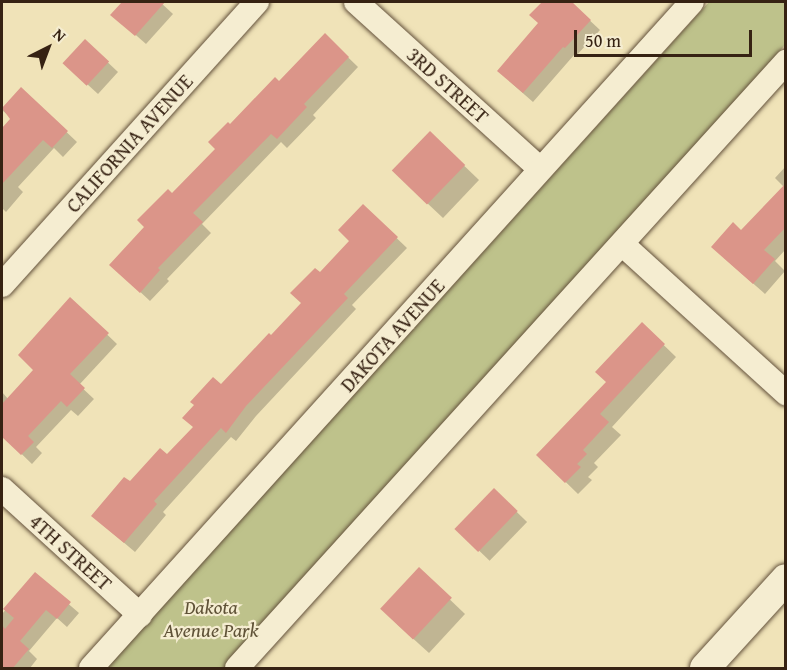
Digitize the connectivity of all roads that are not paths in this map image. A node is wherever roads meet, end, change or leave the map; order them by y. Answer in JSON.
{"nodes":[{"id":1,"x":257,"y":2,"type":"edge"},
{"id":2,"x":356,"y":2,"type":"edge"},
{"id":3,"x":693,"y":2,"type":"edge"},
{"id":4,"x":786,"y":62,"type":"edge"},
{"id":5,"x":540,"y":170,"type":"junction"},
{"id":6,"x":622,"y":244,"type":"junction"},
{"id":7,"x":2,"y":285,"type":"edge"},
{"id":8,"x":786,"y":393,"type":"edge"},
{"id":9,"x":2,"y":489,"type":"edge"},
{"id":10,"x":786,"y":579,"type":"edge"},
{"id":11,"x":140,"y":615,"type":"junction"},
{"id":12,"x":92,"y":669,"type":"edge"},
{"id":13,"x":237,"y":669,"type":"edge"},
{"id":14,"x":705,"y":669,"type":"edge"}],
"edges":[{"from":1,"to":7,"type":"street","name":"CALIFORNIA AVENUE"},
{"from":2,"to":5,"type":"street","name":"3RD STREET"},
{"from":3,"to":5,"type":"street","name":"DAKOTA AVENUE"},
{"from":4,"to":6,"type":"street"},
{"from":5,"to":11,"type":"street","name":"DAKOTA AVENUE"},
{"from":6,"to":8,"type":"street"},
{"from":6,"to":13,"type":"street"},
{"from":9,"to":11,"type":"street","name":"4TH STREET"},
{"from":10,"to":14,"type":"street"},
{"from":11,"to":12,"type":"street","name":"DAKOTA AVENUE"}]}
